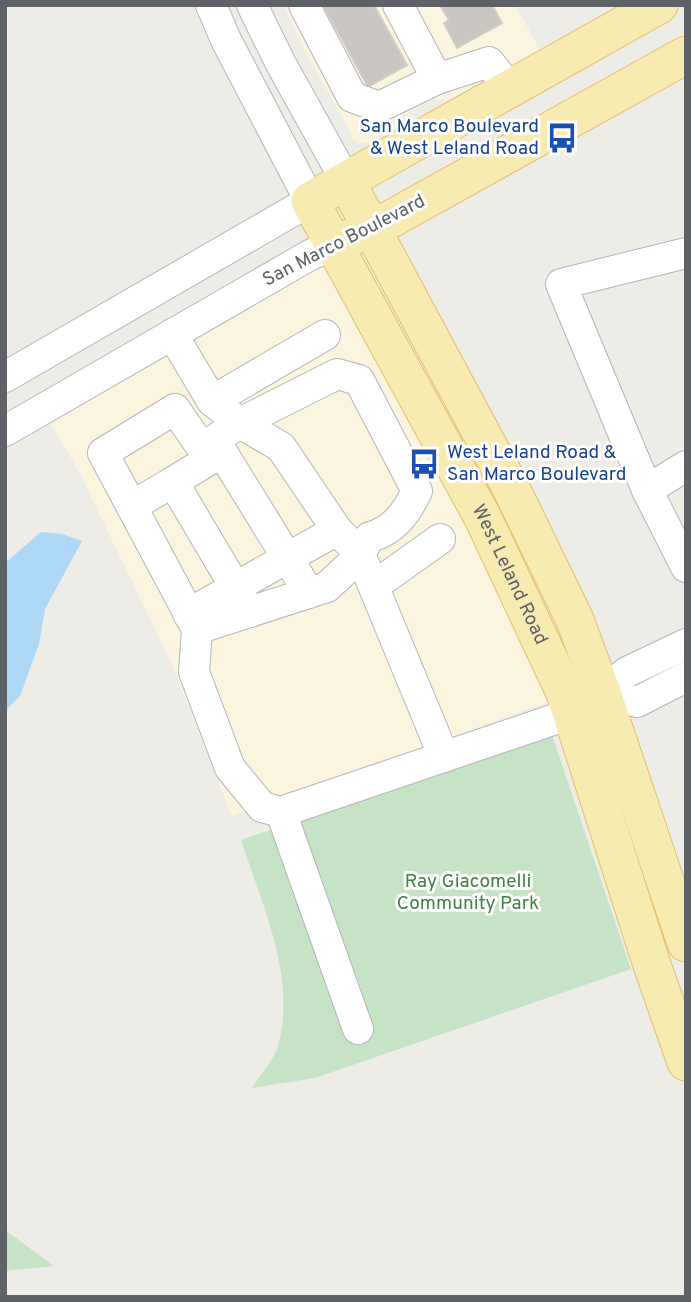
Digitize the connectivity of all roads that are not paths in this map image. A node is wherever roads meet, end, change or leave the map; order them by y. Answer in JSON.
{"nodes":[{"id":1,"x":211,"y":5,"type":"edge"},
{"id":2,"x":252,"y":5,"type":"edge"},
{"id":3,"x":304,"y":5,"type":"edge"},
{"id":4,"x":398,"y":5,"type":"edge"},
{"id":5,"x":659,"y":5,"type":"edge"},
{"id":6,"x":686,"y":55,"type":"edge"},
{"id":7,"x":437,"y":79,"type":"junction"},
{"id":8,"x":510,"y":89,"type":"junction"},
{"id":9,"x":346,"y":181,"type":"junction"},
{"id":10,"x":460,"y":181,"type":"junction"},
{"id":11,"x":310,"y":201,"type":"junction"},
{"id":12,"x":372,"y":228,"type":"junction"},
{"id":13,"x":335,"y":244,"type":"junction"},
{"id":14,"x":686,"y":253,"type":"edge"},
{"id":15,"x":172,"y":334,"type":"junction"},
{"id":16,"x":325,"y":335,"type":"dead end"},
{"id":17,"x":5,"y":377,"type":"edge"},
{"id":18,"x":212,"y":401,"type":"junction"},
{"id":19,"x":240,"y":423,"type":"junction"},
{"id":20,"x":5,"y":431,"type":"edge"},
{"id":21,"x":205,"y":454,"type":"junction"},
{"id":22,"x":686,"y":466,"type":"edge"},
{"id":23,"x":173,"y":482,"type":"junction"},
{"id":24,"x":512,"y":490,"type":"junction"},
{"id":25,"x":647,"y":490,"type":"junction"},
{"id":26,"x":132,"y":506,"type":"junction"},
{"id":27,"x":484,"y":518,"type":"junction"},
{"id":28,"x":337,"y":530,"type":"junction"},
{"id":29,"x":440,"y":539,"type":"dead end"},
{"id":30,"x":365,"y":546,"type":"junction"},
{"id":31,"x":289,"y":559,"type":"junction"},
{"id":32,"x":686,"y":567,"type":"edge"},
{"id":33,"x":374,"y":586,"type":"junction"},
{"id":34,"x":309,"y":593,"type":"junction"},
{"id":35,"x":243,"y":600,"type":"junction"},
{"id":36,"x":192,"y":622,"type":"junction"},
{"id":37,"x":686,"y":644,"type":"edge"},
{"id":38,"x":686,"y":677,"type":"edge"},
{"id":39,"x":602,"y":693,"type":"junction"},
{"id":40,"x":573,"y":713,"type":"junction"},
{"id":41,"x":444,"y":757,"type":"junction"},
{"id":42,"x":281,"y":813,"type":"junction"},
{"id":43,"x":666,"y":886,"type":"junction"},
{"id":44,"x":686,"y":943,"type":"edge"},
{"id":45,"x":358,"y":1029,"type":"dead end"},
{"id":46,"x":686,"y":1062,"type":"edge"}],
"edges":[{"from":1,"to":11,"type":"street","name":"West Leland Road"},
{"from":2,"to":9,"type":"street","name":"West Leland Road"},
{"from":3,"to":7,"type":"street"},
{"from":4,"to":7,"type":"street"},
{"from":5,"to":8,"type":"main road"},
{"from":6,"to":10,"type":"main road","name":"San Marco Boulevard"},
{"from":7,"to":8,"type":"street"},
{"from":8,"to":9,"type":"main road"},
{"from":9,"to":11,"type":"main road"},
{"from":9,"to":12,"type":"main road","name":"West Leland Road"},
{"from":10,"to":12,"type":"main road","name":"San Marco Boulevard"},
{"from":10,"to":24,"type":"main road"},
{"from":11,"to":13,"type":"main road","name":"West Leland Road"},
{"from":11,"to":17,"type":"street"},
{"from":12,"to":13,"type":"main road","name":"San Marco Boulevard"},
{"from":12,"to":24,"type":"main road","name":"West Leland Road"},
{"from":13,"to":15,"type":"street","name":"San Marco Boulevard"},
{"from":13,"to":27,"type":"main road","name":"West Leland Road"},
{"from":14,"to":25,"type":"street"},
{"from":15,"to":18,"type":"street"},
{"from":15,"to":20,"type":"street","name":"San Marco Boulevard"},
{"from":16,"to":18,"type":"street"},
{"from":18,"to":19,"type":"street"},
{"from":19,"to":21,"type":"street"},
{"from":19,"to":28,"type":"street"},
{"from":19,"to":30,"type":"street"},
{"from":21,"to":23,"type":"street"},
{"from":21,"to":26,"type":"street"},
{"from":21,"to":31,"type":"street"},
{"from":22,"to":25,"type":"street"},
{"from":23,"to":26,"type":"street"},
{"from":23,"to":35,"type":"street"},
{"from":24,"to":39,"type":"main road","name":"West Leland Road"},
{"from":25,"to":32,"type":"street"},
{"from":26,"to":36,"type":"street"},
{"from":27,"to":39,"type":"main road"},
{"from":27,"to":40,"type":"main road","name":"West Leland Road"},
{"from":28,"to":30,"type":"street"},
{"from":28,"to":31,"type":"street"},
{"from":29,"to":33,"type":"street"},
{"from":30,"to":33,"type":"street"},
{"from":30,"to":34,"type":"street"},
{"from":31,"to":34,"type":"street"},
{"from":31,"to":35,"type":"street"},
{"from":33,"to":41,"type":"street"},
{"from":34,"to":35,"type":"street"},
{"from":35,"to":36,"type":"street"},
{"from":36,"to":42,"type":"street"},
{"from":37,"to":39,"type":"street"},
{"from":38,"to":39,"type":"street"},
{"from":39,"to":43,"type":"main road","name":"West Leland Road"},
{"from":40,"to":41,"type":"street"},
{"from":40,"to":43,"type":"main road"},
{"from":40,"to":46,"type":"main road","name":"West Leland Road"},
{"from":41,"to":42,"type":"street"},
{"from":42,"to":45,"type":"street"},
{"from":43,"to":44,"type":"main road","name":"West Leland Road"}]}
